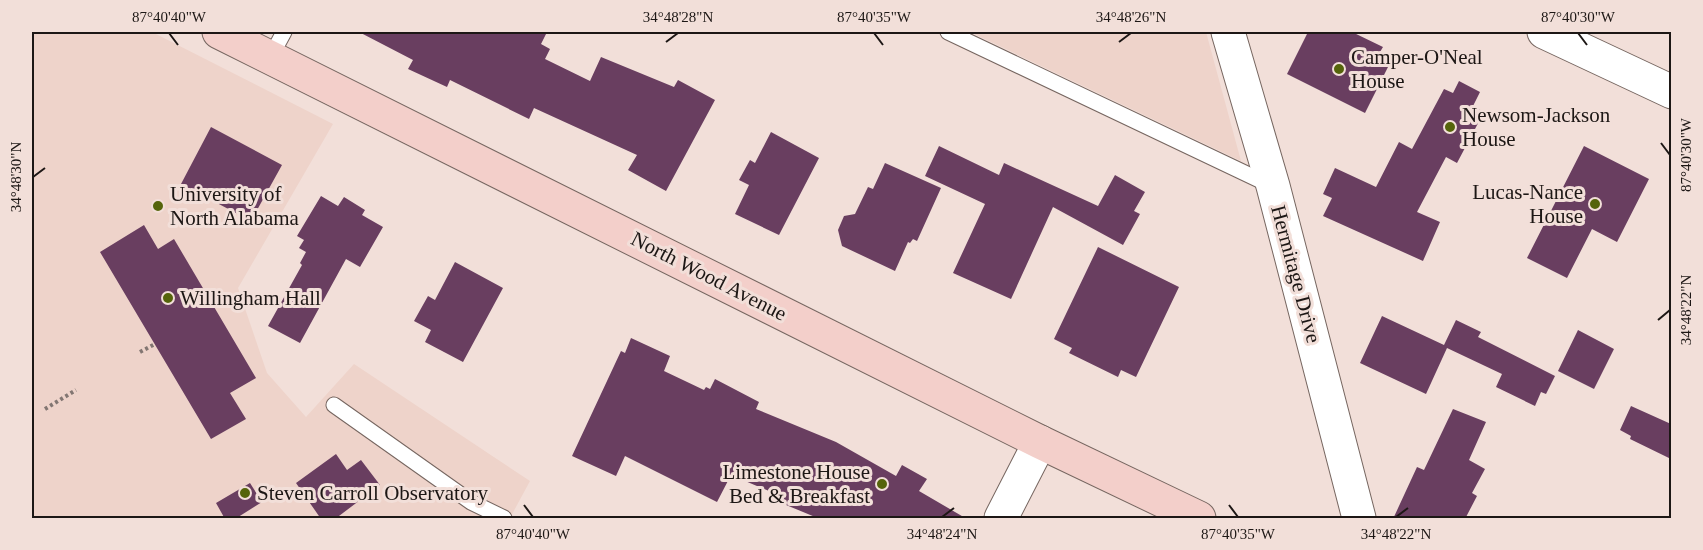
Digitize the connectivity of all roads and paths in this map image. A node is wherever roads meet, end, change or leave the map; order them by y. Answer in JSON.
{"nodes":[{"id":1,"x":219,"y":32,"type":"edge"},
{"id":2,"x":948,"y":32,"type":"edge"},
{"id":3,"x":1228,"y":32,"type":"edge"},
{"id":4,"x":1544,"y":32,"type":"edge"},
{"id":5,"x":278,"y":44,"type":"edge"},
{"id":6,"x":1671,"y":92,"type":"edge"},
{"id":7,"x":1273,"y":186,"type":"junction"},
{"id":8,"x":155,"y":344,"type":"dead end"},
{"id":9,"x":140,"y":352,"type":"dead end"},
{"id":10,"x":76,"y":390,"type":"dead end"},
{"id":11,"x":333,"y":405,"type":"dead end"},
{"id":12,"x":45,"y":409,"type":"dead end"},
{"id":13,"x":1040,"y":442,"type":"junction"},
{"id":14,"x":504,"y":519,"type":"edge"},
{"id":15,"x":1001,"y":519,"type":"edge"},
{"id":16,"x":1199,"y":519,"type":"edge"},
{"id":17,"x":1359,"y":519,"type":"edge"}],
"edges":[{"from":1,"to":5,"type":"main road","name":"North Wood Avenue"},
{"from":2,"to":7,"type":"lane"},
{"from":3,"to":7,"type":"street","name":"Hermitage Drive"},
{"from":4,"to":6,"type":"street"},
{"from":5,"to":13,"type":"main road","name":"North Wood Avenue"},
{"from":7,"to":17,"type":"street","name":"Hermitage Drive"},
{"from":8,"to":9,"type":"path"},
{"from":10,"to":12,"type":"path"},
{"from":11,"to":14,"type":"lane"},
{"from":13,"to":15,"type":"street"},
{"from":13,"to":16,"type":"main road","name":"North Wood Avenue"}]}
